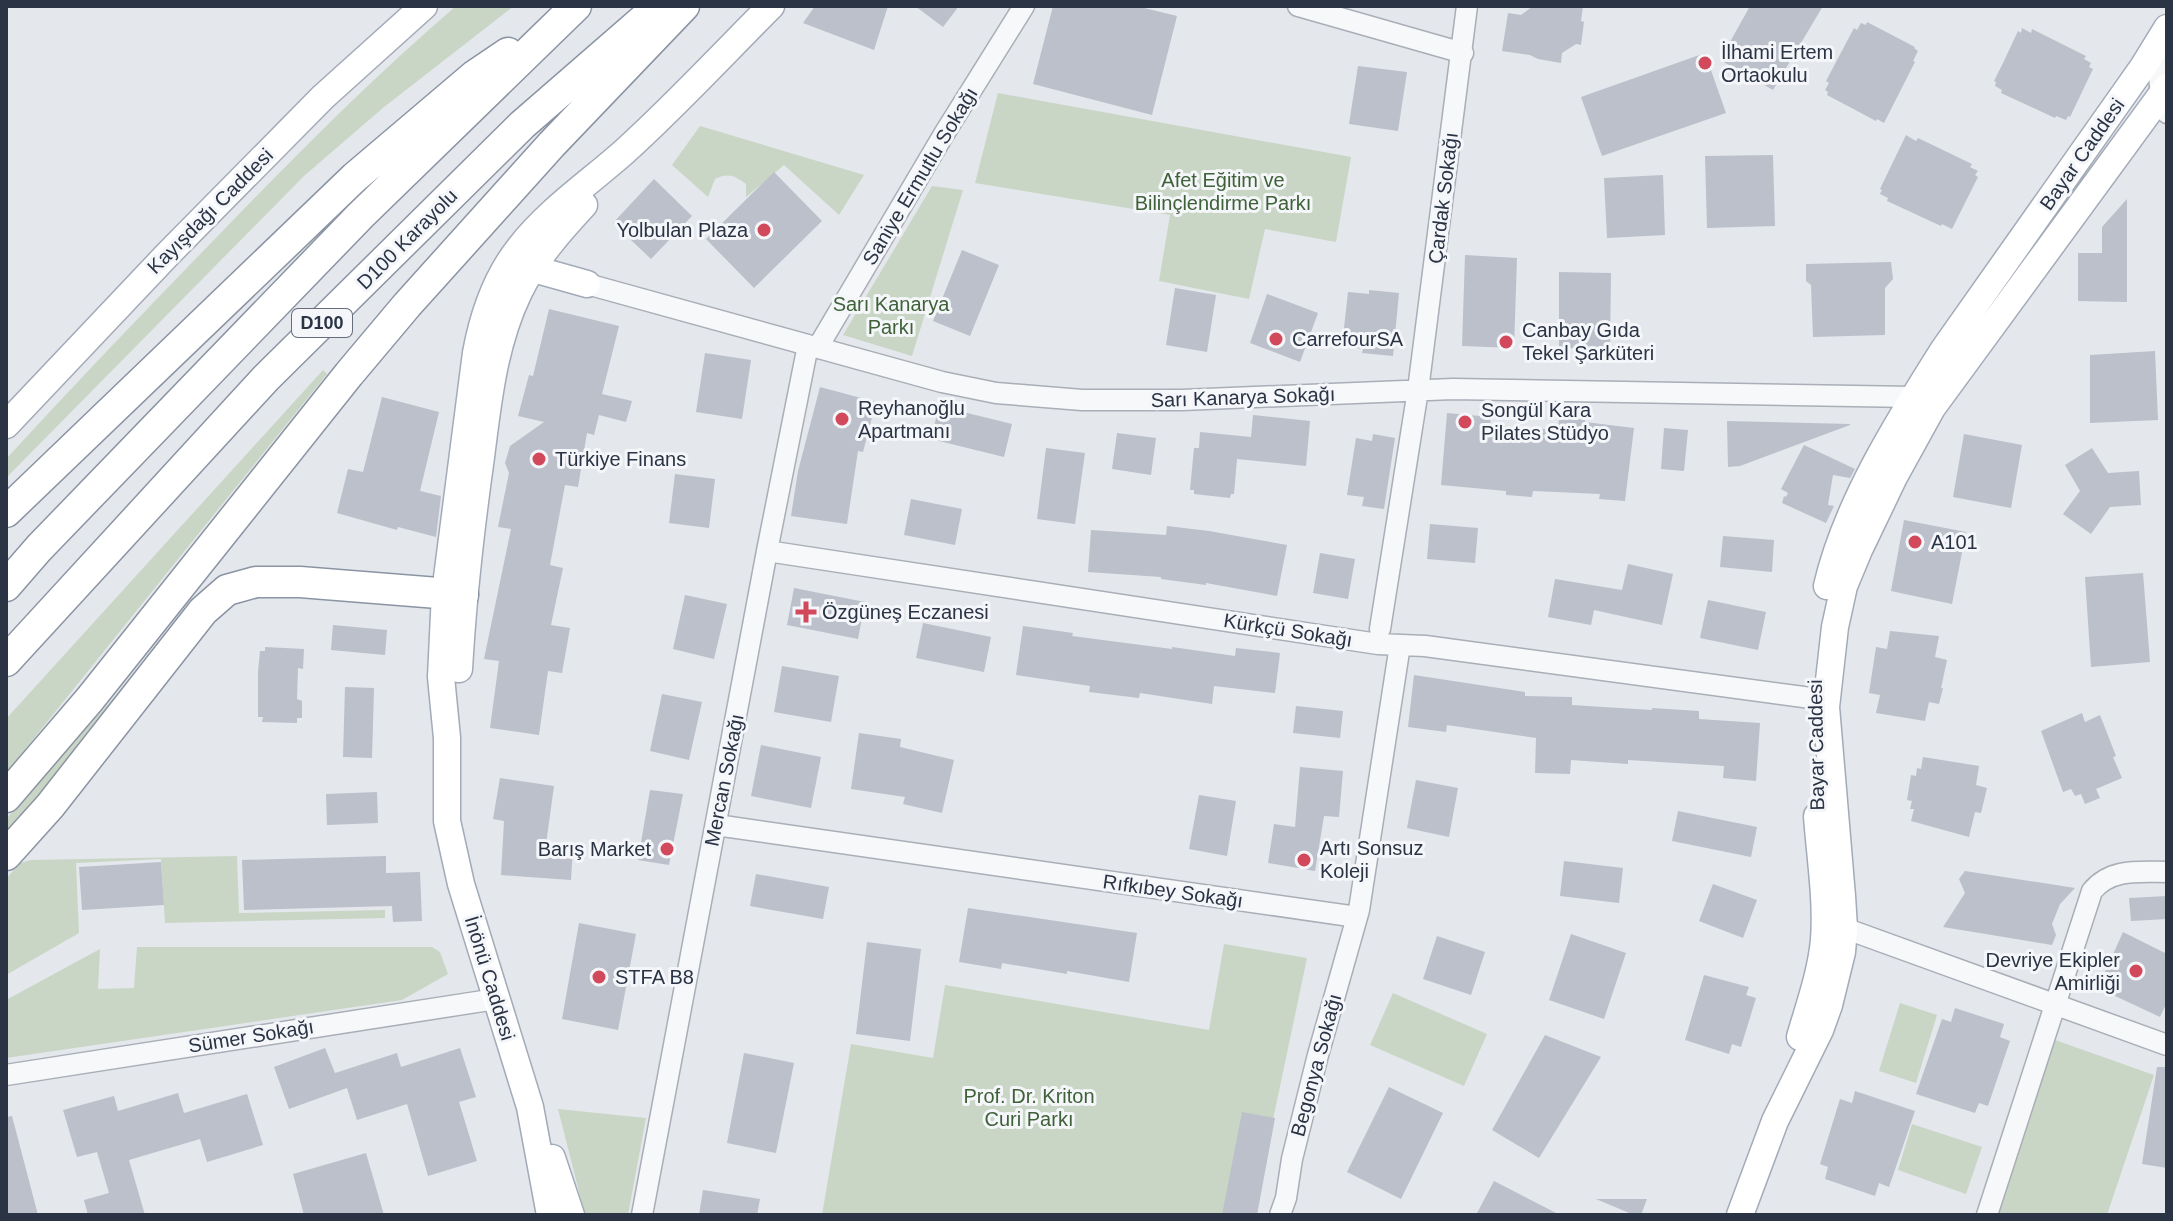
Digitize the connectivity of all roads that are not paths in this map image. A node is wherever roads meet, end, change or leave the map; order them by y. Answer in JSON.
{"nodes":[{"id":1,"x":424,"y":6,"type":"edge"},
{"id":2,"x":576,"y":6,"type":"edge"},
{"id":3,"x":659,"y":6,"type":"edge"},
{"id":4,"x":684,"y":6,"type":"edge"},
{"id":5,"x":771,"y":6,"type":"edge"},
{"id":6,"x":1024,"y":6,"type":"edge"},
{"id":7,"x":1298,"y":6,"type":"edge"},
{"id":8,"x":1467,"y":6,"type":"edge"},
{"id":9,"x":2165,"y":32,"type":"edge"},
{"id":10,"x":1463,"y":53,"type":"junction"},
{"id":11,"x":2165,"y":98,"type":"edge"},
{"id":12,"x":622,"y":154,"type":"junction"},
{"id":13,"x":564,"y":227,"type":"junction"},
{"id":14,"x":533,"y":269,"type":"junction"},
{"id":15,"x":587,"y":284,"type":"junction"},
{"id":16,"x":501,"y":306,"type":"junction"},
{"id":17,"x":813,"y":346,"type":"junction"},
{"id":18,"x":1418,"y":390,"type":"junction"},
{"id":19,"x":1923,"y":402,"type":"junction"},
{"id":20,"x":6,"y":425,"type":"edge"},
{"id":21,"x":6,"y":512,"type":"edge"},
{"id":22,"x":39,"y":548,"type":"junction"},
{"id":23,"x":767,"y":551,"type":"junction"},
{"id":24,"x":6,"y":576,"type":"edge"},
{"id":25,"x":6,"y":586,"type":"edge"},
{"id":26,"x":454,"y":594,"type":"junction"},
{"id":27,"x":1380,"y":629,"type":"dead end"},
{"id":28,"x":1400,"y":645,"type":"junction"},
{"id":29,"x":6,"y":661,"type":"edge"},
{"id":30,"x":1819,"y":699,"type":"junction"},
{"id":31,"x":6,"y":797,"type":"edge"},
{"id":32,"x":716,"y":825,"type":"junction"},
{"id":33,"x":6,"y":855,"type":"edge"},
{"id":34,"x":2167,"y":872,"type":"edge"},
{"id":35,"x":1357,"y":917,"type":"junction"},
{"id":36,"x":1844,"y":928,"type":"junction"},
{"id":37,"x":1823,"y":948,"type":"junction"},
{"id":38,"x":496,"y":999,"type":"junction"},
{"id":39,"x":2055,"y":1005,"type":"junction"},
{"id":40,"x":2167,"y":1045,"type":"edge"},
{"id":41,"x":6,"y":1075,"type":"edge"},
{"id":42,"x":530,"y":1107,"type":"junction"},
{"id":43,"x":1782,"y":1107,"type":"junction"},
{"id":44,"x":1740,"y":1211,"type":"edge"},
{"id":45,"x":550,"y":1215,"type":"edge"},
{"id":46,"x":571,"y":1215,"type":"edge"},
{"id":47,"x":642,"y":1215,"type":"edge"},
{"id":48,"x":1280,"y":1215,"type":"edge"},
{"id":49,"x":1987,"y":1215,"type":"edge"}],
"edges":[{"from":1,"to":20,"type":"main road","name":"Kayışdağı Caddesi"},
{"from":2,"to":21,"type":"highway"},
{"from":2,"to":22,"type":"highway","number":"D100"},
{"from":3,"to":29,"type":"highway","name":"D100 Karayolu","number":"D100"},
{"from":4,"to":31,"type":"highway"},
{"from":5,"to":12,"type":"main road"},
{"from":6,"to":17,"type":"street","name":"Saniye Ermutlu Sokağı"},
{"from":7,"to":10,"type":"street"},
{"from":8,"to":10,"type":"street","name":"Çardak Sokağı"},
{"from":9,"to":11,"type":"street"},
{"from":9,"to":19,"type":"main road","name":"Bayar Caddesi"},
{"from":10,"to":18,"type":"street","name":"Çardak Sokağı"},
{"from":11,"to":19,"type":"main road","name":"Bayar Caddesi"},
{"from":12,"to":13,"type":"main road"},
{"from":12,"to":16,"type":"main road","name":"İnönü Caddesi"},
{"from":13,"to":14,"type":"main road"},
{"from":13,"to":15,"type":"main road"},
{"from":14,"to":15,"type":"main road"},
{"from":14,"to":16,"type":"main road"},
{"from":15,"to":16,"type":"main road"},
{"from":15,"to":17,"type":"street","name":"Sarı Kanarya Sokağı"},
{"from":16,"to":26,"type":"main road","name":"İnönü Caddesi"},
{"from":17,"to":18,"type":"street","name":"Sarı Kanarya Sokağı"},
{"from":17,"to":23,"type":"street","name":"Mercan Sokağı"},
{"from":18,"to":19,"type":"street","name":"Sarı Kanarya Sokağı"},
{"from":18,"to":27,"type":"street","name":"Çardak Sokağı"},
{"from":19,"to":30,"type":"main road","name":"Bayar Caddesi"},
{"from":22,"to":24,"type":"highway"},
{"from":22,"to":25,"type":"highway"},
{"from":23,"to":28,"type":"street","name":"Kürkçü Sokağı"},
{"from":23,"to":32,"type":"street","name":"Mercan Sokağı"},
{"from":26,"to":33,"type":"highway"},
{"from":26,"to":38,"type":"main road","name":"İnönü Caddesi"},
{"from":28,"to":30,"type":"street","name":"Kürkçü Sokağı"},
{"from":28,"to":35,"type":"street"},
{"from":30,"to":36,"type":"main road","name":"Bayar Caddesi"},
{"from":30,"to":37,"type":"main road","name":"Bayar Caddesi"},
{"from":32,"to":35,"type":"street","name":"Rıfkıbey Sokağı"},
{"from":32,"to":47,"type":"street","name":"Mercan Sokağı"},
{"from":34,"to":39,"type":"street"},
{"from":35,"to":48,"type":"street","name":"Begonya Sokağı"},
{"from":36,"to":37,"type":"street"},
{"from":36,"to":39,"type":"street"},
{"from":36,"to":43,"type":"main road","name":"Bayar Caddesi"},
{"from":37,"to":43,"type":"main road","name":"Bayar Caddesi"},
{"from":38,"to":41,"type":"street","name":"Sümer Sokağı"},
{"from":38,"to":42,"type":"main road","name":"İnönü Caddesi"},
{"from":39,"to":40,"type":"street"},
{"from":39,"to":49,"type":"street"},
{"from":42,"to":45,"type":"main road","name":"İnönü Caddesi"},
{"from":42,"to":46,"type":"main road"},
{"from":43,"to":44,"type":"main road","name":"Bayar Caddesi"}]}
